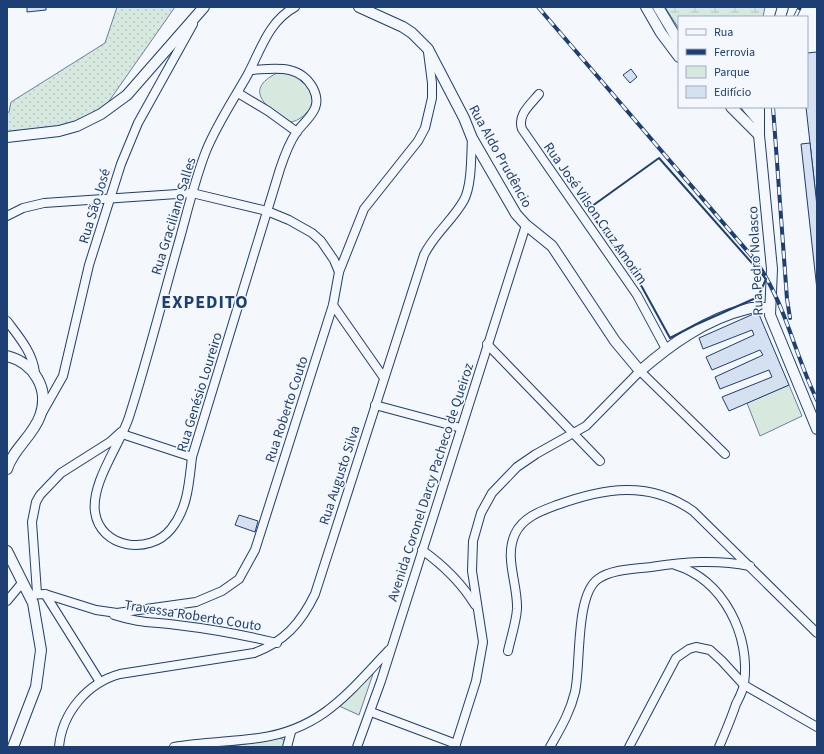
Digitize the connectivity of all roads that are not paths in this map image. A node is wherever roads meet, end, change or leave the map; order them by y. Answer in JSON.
{"nodes":[{"id":1,"x":295,"y":7,"type":"edge"},
{"id":2,"x":359,"y":7,"type":"edge"},
{"id":3,"x":646,"y":7,"type":"edge"},
{"id":4,"x":658,"y":7,"type":"edge"},
{"id":5,"x":202,"y":10,"type":"edge"},
{"id":6,"x":678,"y":40,"type":"edge"},
{"id":7,"x":428,"y":49,"type":"junction"},
{"id":8,"x":678,"y":56,"type":"edge"},
{"id":9,"x":250,"y":70,"type":"junction"},
{"id":10,"x":238,"y":93,"type":"junction"},
{"id":11,"x":539,"y":94,"type":"dead end"},
{"id":12,"x":732,"y":108,"type":"edge"},
{"id":13,"x":748,"y":108,"type":"edge"},
{"id":14,"x":759,"y":108,"type":"edge"},
{"id":15,"x":759,"y":121,"type":"junction"},
{"id":16,"x":297,"y":132,"type":"junction"},
{"id":17,"x":759,"y":134,"type":"junction"},
{"id":18,"x":7,"y":138,"type":"edge"},
{"id":19,"x":472,"y":138,"type":"junction"},
{"id":20,"x":192,"y":193,"type":"junction"},
{"id":21,"x":110,"y":199,"type":"junction"},
{"id":22,"x":268,"y":211,"type":"junction"},
{"id":23,"x":7,"y":216,"type":"edge"},
{"id":24,"x":526,"y":225,"type":"junction"},
{"id":25,"x":339,"y":272,"type":"junction"},
{"id":26,"x":333,"y":305,"type":"junction"},
{"id":27,"x":769,"y":308,"type":"junction"},
{"id":28,"x":7,"y":321,"type":"edge"},
{"id":29,"x":487,"y":344,"type":"junction"},
{"id":30,"x":666,"y":349,"type":"junction"},
{"id":31,"x":7,"y":356,"type":"edge"},
{"id":32,"x":640,"y":371,"type":"junction"},
{"id":33,"x":35,"y":374,"type":"junction"},
{"id":34,"x":384,"y":378,"type":"junction"},
{"id":35,"x":375,"y":405,"type":"junction"},
{"id":36,"x":40,"y":417,"type":"junction"},
{"id":37,"x":461,"y":428,"type":"junction"},
{"id":38,"x":817,"y":430,"type":"edge"},
{"id":39,"x":123,"y":432,"type":"junction"},
{"id":40,"x":574,"y":434,"type":"junction"},
{"id":41,"x":725,"y":454,"type":"dead end"},
{"id":42,"x":192,"y":457,"type":"junction"},
{"id":43,"x":600,"y":461,"type":"dead end"},
{"id":44,"x":7,"y":469,"type":"edge"},
{"id":45,"x":422,"y":550,"type":"junction"},
{"id":46,"x":7,"y":552,"type":"edge"},
{"id":47,"x":672,"y":564,"type":"junction"},
{"id":48,"x":751,"y":566,"type":"junction"},
{"id":49,"x":22,"y":583,"type":"junction"},
{"id":50,"x":37,"y":594,"type":"junction"},
{"id":51,"x":7,"y":601,"type":"edge"},
{"id":52,"x":106,"y":612,"type":"junction"},
{"id":53,"x":480,"y":618,"type":"junction"},
{"id":54,"x":817,"y":632,"type":"edge"},
{"id":55,"x":277,"y":642,"type":"junction"},
{"id":56,"x":390,"y":650,"type":"junction"},
{"id":57,"x":508,"y":651,"type":"dead end"},
{"id":58,"x":100,"y":682,"type":"junction"},
{"id":59,"x":744,"y":685,"type":"junction"},
{"id":60,"x":371,"y":712,"type":"junction"},
{"id":61,"x":817,"y":728,"type":"edge"},
{"id":62,"x":291,"y":732,"type":"junction"},
{"id":63,"x":456,"y":746,"type":"edge"},
{"id":64,"x":13,"y":747,"type":"edge"},
{"id":65,"x":59,"y":747,"type":"edge"},
{"id":66,"x":174,"y":747,"type":"edge"},
{"id":67,"x":286,"y":747,"type":"edge"},
{"id":68,"x":357,"y":747,"type":"edge"},
{"id":69,"x":550,"y":747,"type":"edge"},
{"id":70,"x":629,"y":747,"type":"edge"},
{"id":71,"x":719,"y":747,"type":"edge"}],
"edges":[{"from":1,"to":9,"type":"street","name":"Rua Graciliano Salles"},
{"from":2,"to":7,"type":"street","name":"Rua Aldo Prudêncio"},
{"from":3,"to":8,"type":"street"},
{"from":4,"to":6,"type":"street"},
{"from":5,"to":18,"type":"street"},
{"from":5,"to":21,"type":"street","name":"Rua São José"},
{"from":7,"to":19,"type":"street","name":"Rua Aldo Prudêncio"},
{"from":7,"to":25,"type":"street","name":"Rua Roberto Couto"},
{"from":9,"to":10,"type":"street","name":"Rua Graciliano Salles"},
{"from":9,"to":16,"type":"street","name":"Rua Genésio Loureiro"},
{"from":10,"to":16,"type":"street"},
{"from":10,"to":20,"type":"street","name":"Rua Graciliano Salles"},
{"from":11,"to":30,"type":"street","name":"Rua José Vilson Cruz Amorim"},
{"from":12,"to":17,"type":"street"},
{"from":13,"to":15,"type":"street"},
{"from":14,"to":15,"type":"street","name":"Rua Pedro Nolasco"},
{"from":15,"to":17,"type":"street","name":"Rua Pedro Nolasco"},
{"from":16,"to":22,"type":"street","name":"Rua Genésio Loureiro"},
{"from":17,"to":27,"type":"street","name":"Rua Pedro Nolasco"},
{"from":19,"to":24,"type":"street","name":"Rua Aldo Prudêncio"},
{"from":19,"to":34,"type":"street","name":"Rua Augusto Silva"},
{"from":20,"to":21,"type":"street"},
{"from":20,"to":22,"type":"street"},
{"from":20,"to":39,"type":"street","name":"Rua Graciliano Salles"},
{"from":21,"to":23,"type":"street"},
{"from":21,"to":36,"type":"street","name":"Rua São José"},
{"from":22,"to":25,"type":"street"},
{"from":22,"to":42,"type":"street","name":"Rua Genésio Loureiro"},
{"from":24,"to":29,"type":"street","name":"Avenida Coronel Darcy Pacheco de Queiroz"},
{"from":24,"to":32,"type":"street","name":"Rua Aldo Prudêncio"},
{"from":25,"to":26,"type":"street","name":"Rua Roberto Couto"},
{"from":26,"to":34,"type":"street"},
{"from":26,"to":52,"type":"street","name":"Rua Roberto Couto"},
{"from":27,"to":30,"type":"street"},
{"from":27,"to":38,"type":"street","name":"Rua Pedro Nolasco"},
{"from":28,"to":33,"type":"street"},
{"from":29,"to":37,"type":"street","name":"Avenida Coronel Darcy Pacheco de Queiroz"},
{"from":29,"to":40,"type":"street"},
{"from":30,"to":32,"type":"street"},
{"from":31,"to":33,"type":"street"},
{"from":32,"to":40,"type":"street"},
{"from":32,"to":41,"type":"street"},
{"from":33,"to":36,"type":"street"},
{"from":34,"to":35,"type":"street","name":"Rua Augusto Silva"},
{"from":35,"to":37,"type":"street"},
{"from":35,"to":55,"type":"street","name":"Rua Augusto Silva"},
{"from":36,"to":44,"type":"street"},
{"from":37,"to":45,"type":"street","name":"Avenida Coronel Darcy Pacheco de Queiroz"},
{"from":39,"to":42,"type":"street"},
{"from":39,"to":42,"type":"street","name":"Rua Genésio Loureiro"},
{"from":39,"to":50,"type":"street"},
{"from":40,"to":43,"type":"street"},
{"from":40,"to":53,"type":"street"},
{"from":45,"to":53,"type":"street"},
{"from":45,"to":56,"type":"street","name":"Avenida Coronel Darcy Pacheco de Queiroz"},
{"from":46,"to":49,"type":"street"},
{"from":47,"to":48,"type":"street"},
{"from":47,"to":59,"type":"street"},
{"from":47,"to":69,"type":"street"},
{"from":48,"to":54,"type":"street"},
{"from":48,"to":57,"type":"street"},
{"from":49,"to":50,"type":"street"},
{"from":49,"to":51,"type":"street"},
{"from":50,"to":52,"type":"street","name":"Rua Roberto Couto"},
{"from":50,"to":58,"type":"street"},
{"from":50,"to":64,"type":"street"},
{"from":52,"to":55,"type":"street","name":"Travessa Roberto Couto"},
{"from":53,"to":63,"type":"street"},
{"from":55,"to":58,"type":"street","name":"Rua Augusto Silva"},
{"from":56,"to":60,"type":"street","name":"Avenida Coronel Darcy Pacheco de Queiroz"},
{"from":56,"to":62,"type":"street"},
{"from":58,"to":65,"type":"street"},
{"from":59,"to":61,"type":"street"},
{"from":59,"to":70,"type":"street"},
{"from":59,"to":71,"type":"street"},
{"from":60,"to":63,"type":"street"},
{"from":60,"to":68,"type":"street","name":"Avenida Coronel Darcy Pacheco de Queiroz"},
{"from":62,"to":66,"type":"street"},
{"from":62,"to":67,"type":"street"}]}
